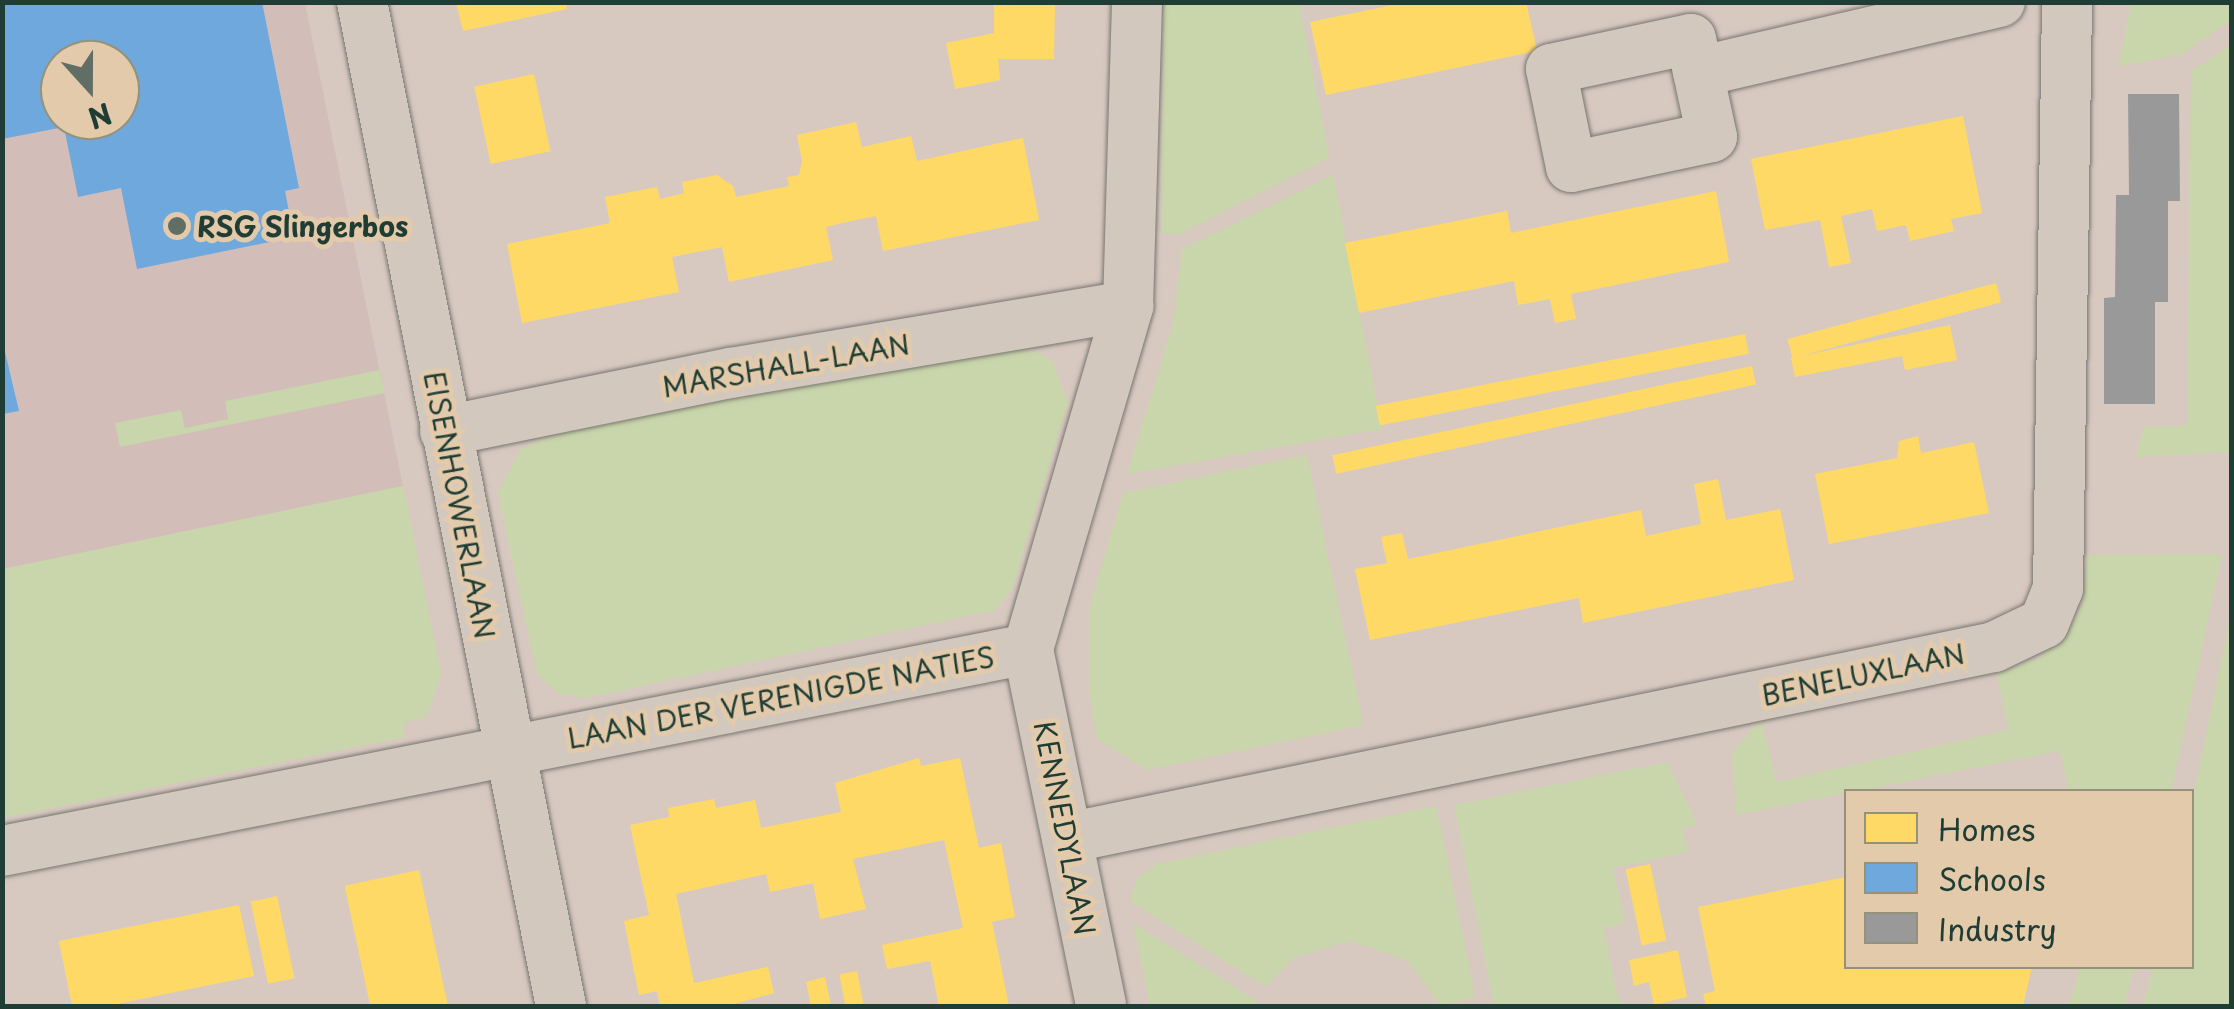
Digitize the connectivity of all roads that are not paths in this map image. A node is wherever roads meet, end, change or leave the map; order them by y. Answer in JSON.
{"nodes":[{"id":1,"x":362,"y":2,"type":"edge"},
{"id":2,"x":1137,"y":2,"type":"edge"},
{"id":3,"x":2000,"y":2,"type":"edge"},
{"id":4,"x":2067,"y":2,"type":"edge"},
{"id":5,"x":1698,"y":72,"type":"dead end"},
{"id":6,"x":1128,"y":306,"type":"junction"},
{"id":7,"x":445,"y":431,"type":"junction"},
{"id":8,"x":1028,"y":649,"type":"junction"},
{"id":9,"x":507,"y":750,"type":"junction"},
{"id":10,"x":1067,"y":838,"type":"junction"},
{"id":11,"x":2,"y":851,"type":"edge"},
{"id":12,"x":562,"y":1006,"type":"edge"},
{"id":13,"x":1101,"y":1006,"type":"edge"}],
"edges":[{"from":1,"to":7,"type":"street","name":"EISENHOWERLAAN"},
{"from":2,"to":6,"type":"street","name":"LAAN DER VERENIGDE NATIES"},
{"from":3,"to":5,"type":"street"},
{"from":4,"to":10,"type":"street","name":"BENELUXLAAN"},
{"from":6,"to":7,"type":"street","name":"MARSHALL-LAAN"},
{"from":6,"to":8,"type":"street","name":"LAAN DER VERENIGDE NATIES"},
{"from":7,"to":9,"type":"street","name":"EISENHOWERLAAN"},
{"from":8,"to":9,"type":"street","name":"LAAN DER VERENIGDE NATIES"},
{"from":8,"to":10,"type":"street","name":"KENNEDYLAAN"},
{"from":9,"to":11,"type":"street","name":"LAAN DER VERENIGDE NATIES"},
{"from":9,"to":12,"type":"street","name":"EISENHOWERLAAN"},
{"from":10,"to":13,"type":"street","name":"KENNEDYLAAN"}]}
